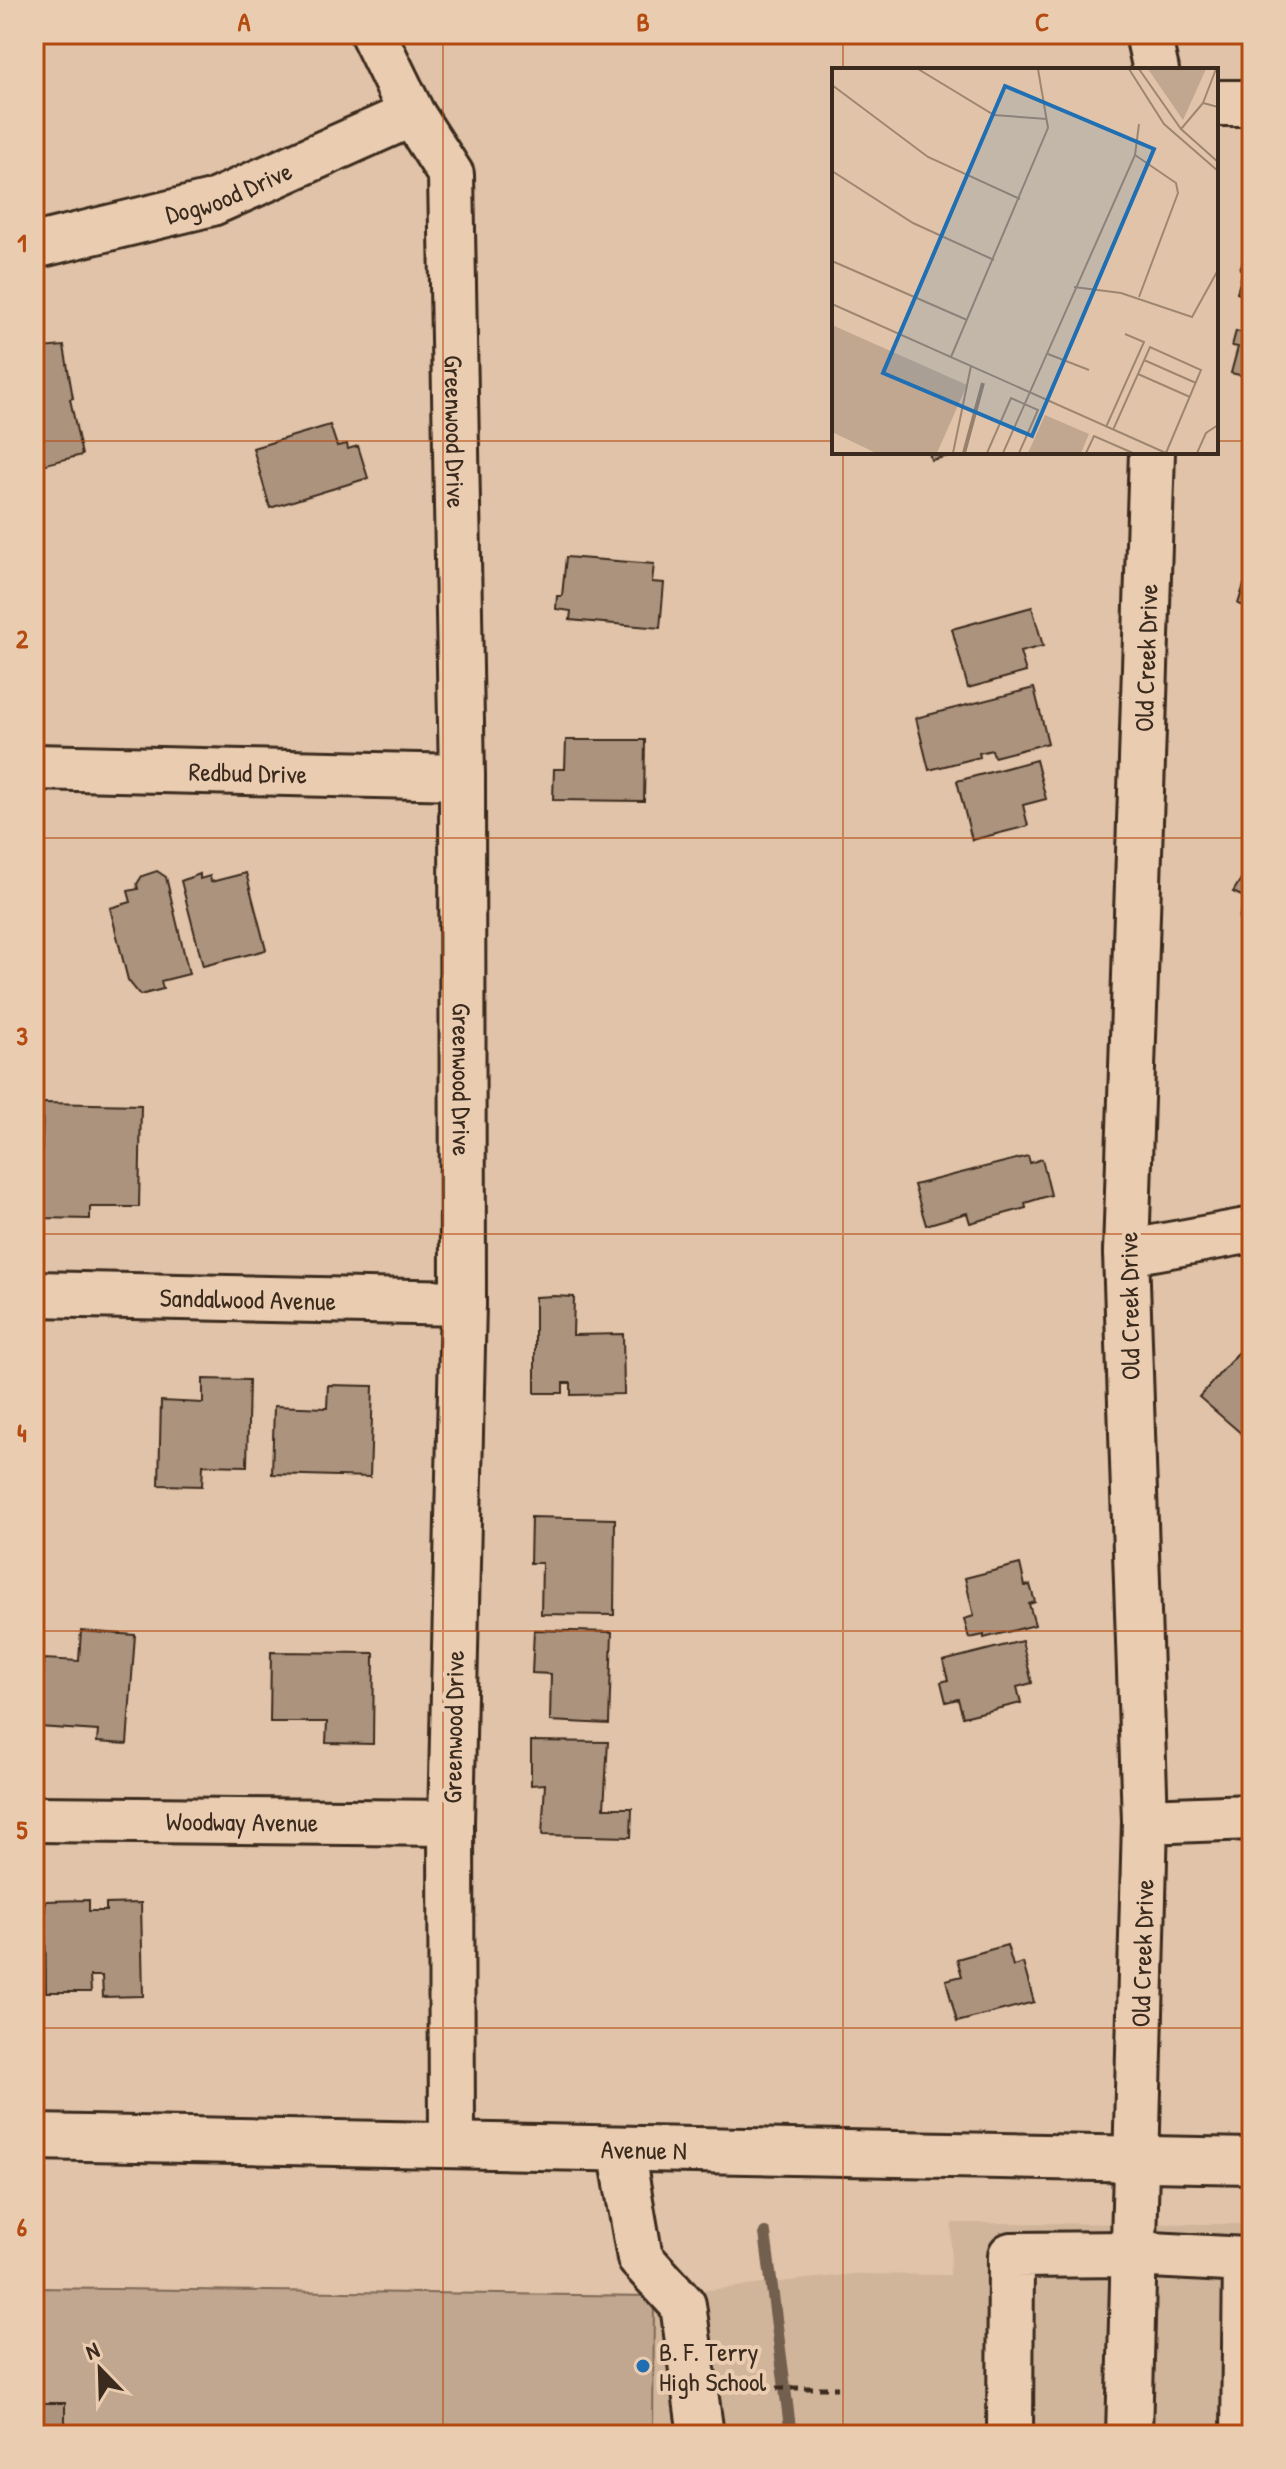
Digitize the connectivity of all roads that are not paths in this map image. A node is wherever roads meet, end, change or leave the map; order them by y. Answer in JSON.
{"nodes":[{"id":1,"x":373,"y":34,"type":"edge"},
{"id":2,"x":1148,"y":34,"type":"edge"},
{"id":3,"x":1156,"y":68,"type":"edge"},
{"id":4,"x":1218,"y":103,"type":"edge"},
{"id":5,"x":1252,"y":103,"type":"edge"},
{"id":6,"x":412,"y":114,"type":"junction"},
{"id":7,"x":34,"y":246,"type":"edge"},
{"id":8,"x":1152,"y":454,"type":"edge"},
{"id":9,"x":34,"y":767,"type":"edge"},
{"id":10,"x":462,"y":777,"type":"junction"},
{"id":11,"x":1252,"y":1230,"type":"edge"},
{"id":12,"x":1126,"y":1253,"type":"junction"},
{"id":13,"x":34,"y":1294,"type":"edge"},
{"id":14,"x":463,"y":1303,"type":"junction"},
{"id":15,"x":1252,"y":1817,"type":"edge"},
{"id":16,"x":34,"y":1819,"type":"edge"},
{"id":17,"x":1145,"y":1821,"type":"junction"},
{"id":18,"x":451,"y":1823,"type":"junction"},
{"id":19,"x":34,"y":2137,"type":"edge"},
{"id":20,"x":452,"y":2145,"type":"junction"},
{"id":21,"x":621,"y":2149,"type":"junction"},
{"id":22,"x":1137,"y":2159,"type":"junction"},
{"id":23,"x":1252,"y":2161,"type":"edge"},
{"id":24,"x":1133,"y":2254,"type":"junction"},
{"id":25,"x":701,"y":2435,"type":"edge"},
{"id":26,"x":1010,"y":2435,"type":"edge"},
{"id":27,"x":1129,"y":2435,"type":"edge"},
{"id":28,"x":1244,"y":2435,"type":"edge"}],
"edges":[{"from":1,"to":6,"type":"street","name":"Greenwood Drive"},
{"from":2,"to":3,"type":"street"},
{"from":4,"to":5,"type":"street"},
{"from":6,"to":7,"type":"street","name":"Dogwood Drive"},
{"from":6,"to":10,"type":"street","name":"Greenwood Drive"},
{"from":8,"to":12,"type":"street","name":"Old Creek Drive"},
{"from":9,"to":10,"type":"street","name":"Redbud Drive"},
{"from":10,"to":14,"type":"street","name":"Greenwood Drive"},
{"from":11,"to":12,"type":"street"},
{"from":12,"to":17,"type":"street","name":"Old Creek Drive"},
{"from":13,"to":14,"type":"street","name":"Sandalwood Avenue"},
{"from":14,"to":18,"type":"street","name":"Greenwood Drive"},
{"from":15,"to":17,"type":"street"},
{"from":16,"to":18,"type":"street","name":"Woodway Avenue"},
{"from":17,"to":22,"type":"street","name":"Old Creek Drive"},
{"from":18,"to":20,"type":"street","name":"Greenwood Drive"},
{"from":19,"to":20,"type":"street","name":"Avenue N"},
{"from":20,"to":21,"type":"street","name":"Avenue N"},
{"from":21,"to":22,"type":"street","name":"Avenue N"},
{"from":21,"to":25,"type":"street"},
{"from":22,"to":23,"type":"street","name":"Avenue N"},
{"from":22,"to":24,"type":"street","name":"Old Creek Drive"},
{"from":24,"to":26,"type":"street"},
{"from":24,"to":27,"type":"street","name":"Old Creek Drive"},
{"from":24,"to":28,"type":"street"}]}
